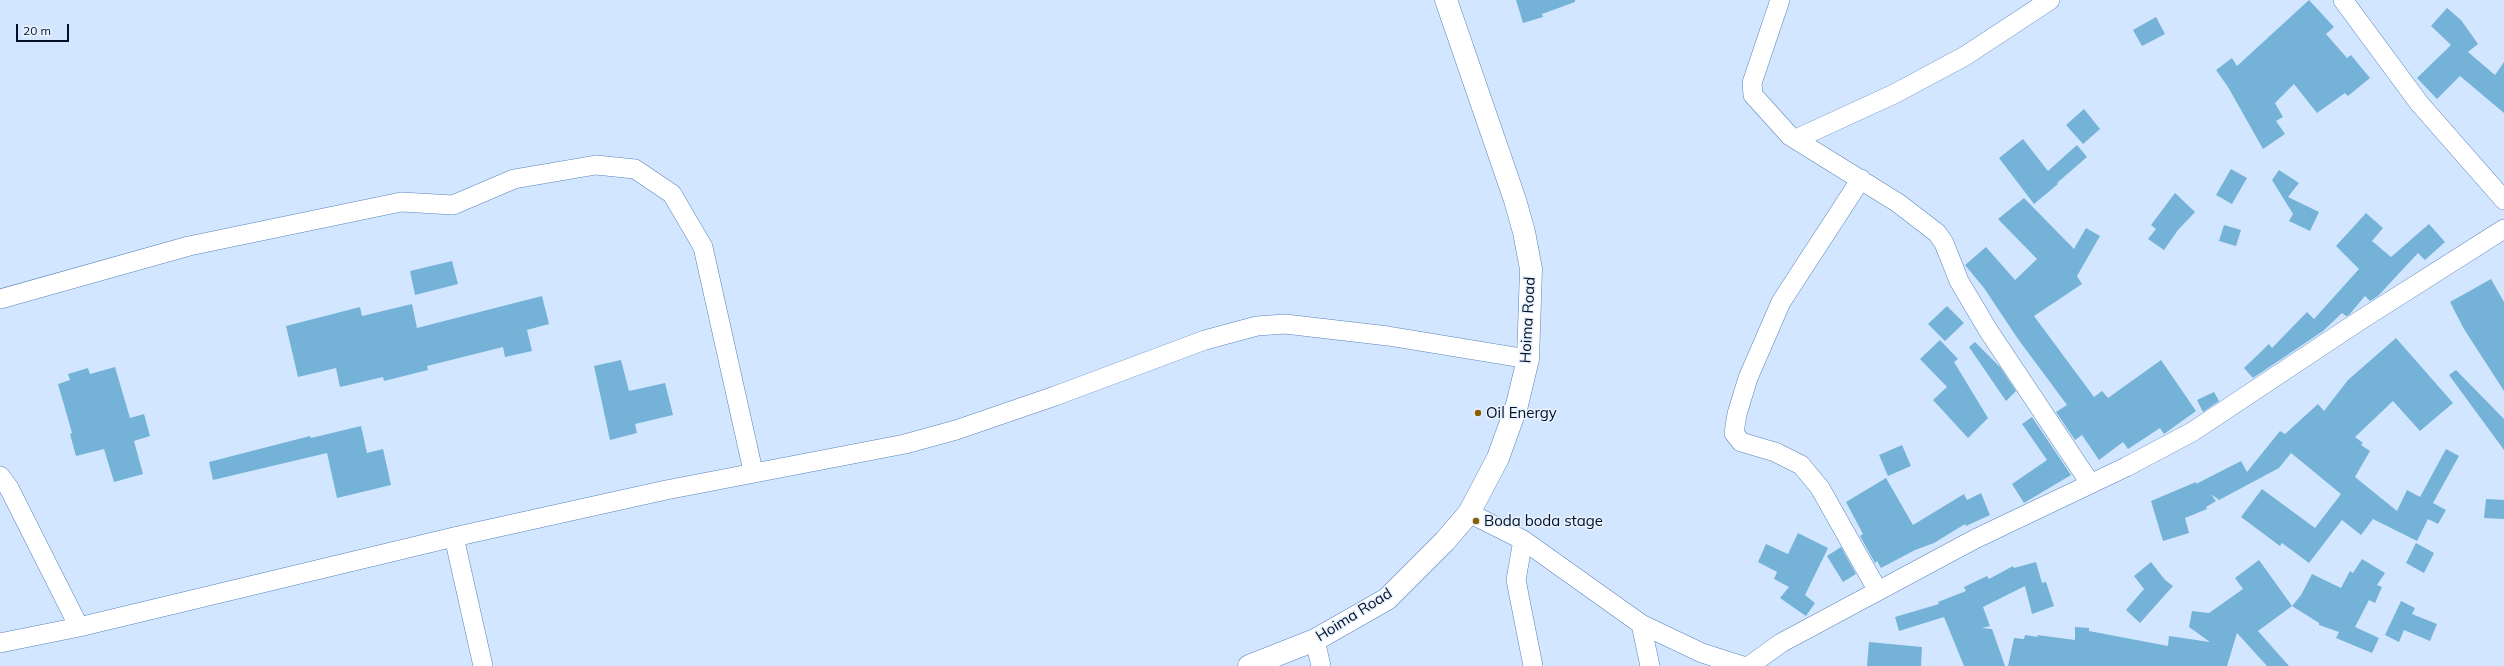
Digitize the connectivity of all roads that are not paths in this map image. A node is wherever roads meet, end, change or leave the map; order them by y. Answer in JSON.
{"nodes":[{"id":1,"x":1446,"y":0,"type":"edge"},
{"id":2,"x":1780,"y":0,"type":"edge"},
{"id":3,"x":2050,"y":0,"type":"edge"},
{"id":4,"x":2343,"y":0,"type":"edge"},
{"id":5,"x":1796,"y":140,"type":"junction"},
{"id":6,"x":1861,"y":179,"type":"junction"},
{"id":7,"x":2504,"y":200,"type":"edge"},
{"id":8,"x":2504,"y":229,"type":"edge"},
{"id":9,"x":0,"y":299,"type":"edge"},
{"id":10,"x":1528,"y":359,"type":"junction"},
{"id":11,"x":753,"y":471,"type":"junction"},
{"id":12,"x":0,"y":476,"type":"edge"},
{"id":13,"x":2090,"y":483,"type":"junction"},
{"id":14,"x":1469,"y":513,"type":"junction"},
{"id":15,"x":454,"y":537,"type":"junction"},
{"id":16,"x":1524,"y":540,"type":"junction"},
{"id":17,"x":1878,"y":591,"type":"junction"},
{"id":18,"x":1640,"y":624,"type":"junction"},
{"id":19,"x":78,"y":627,"type":"junction"},
{"id":20,"x":1315,"y":640,"type":"junction"},
{"id":21,"x":0,"y":642,"type":"edge"},
{"id":22,"x":483,"y":666,"type":"edge"},
{"id":23,"x":1249,"y":666,"type":"edge"},
{"id":24,"x":1321,"y":666,"type":"edge"},
{"id":25,"x":1533,"y":666,"type":"edge"},
{"id":26,"x":1650,"y":666,"type":"edge"},
{"id":27,"x":1743,"y":666,"type":"edge"},
{"id":28,"x":1749,"y":666,"type":"edge"}],
"edges":[{"from":1,"to":10,"type":"main road","name":"Hoima Road"},
{"from":2,"to":5,"type":"street"},
{"from":3,"to":5,"type":"street"},
{"from":4,"to":7,"type":"street"},
{"from":5,"to":6,"type":"street"},
{"from":6,"to":13,"type":"street"},
{"from":6,"to":17,"type":"street"},
{"from":8,"to":13,"type":"street"},
{"from":9,"to":11,"type":"street"},
{"from":10,"to":11,"type":"street"},
{"from":10,"to":14,"type":"main road","name":"Hoima Road"},
{"from":11,"to":15,"type":"street"},
{"from":12,"to":19,"type":"street"},
{"from":13,"to":17,"type":"street"},
{"from":14,"to":16,"type":"street"},
{"from":14,"to":20,"type":"main road","name":"Hoima Road"},
{"from":15,"to":19,"type":"street"},
{"from":15,"to":22,"type":"street"},
{"from":16,"to":18,"type":"street"},
{"from":16,"to":25,"type":"street"},
{"from":17,"to":28,"type":"street"},
{"from":18,"to":26,"type":"street"},
{"from":18,"to":27,"type":"street"},
{"from":19,"to":21,"type":"street"},
{"from":20,"to":23,"type":"main road","name":"Hoima Road"},
{"from":20,"to":24,"type":"street"}]}
